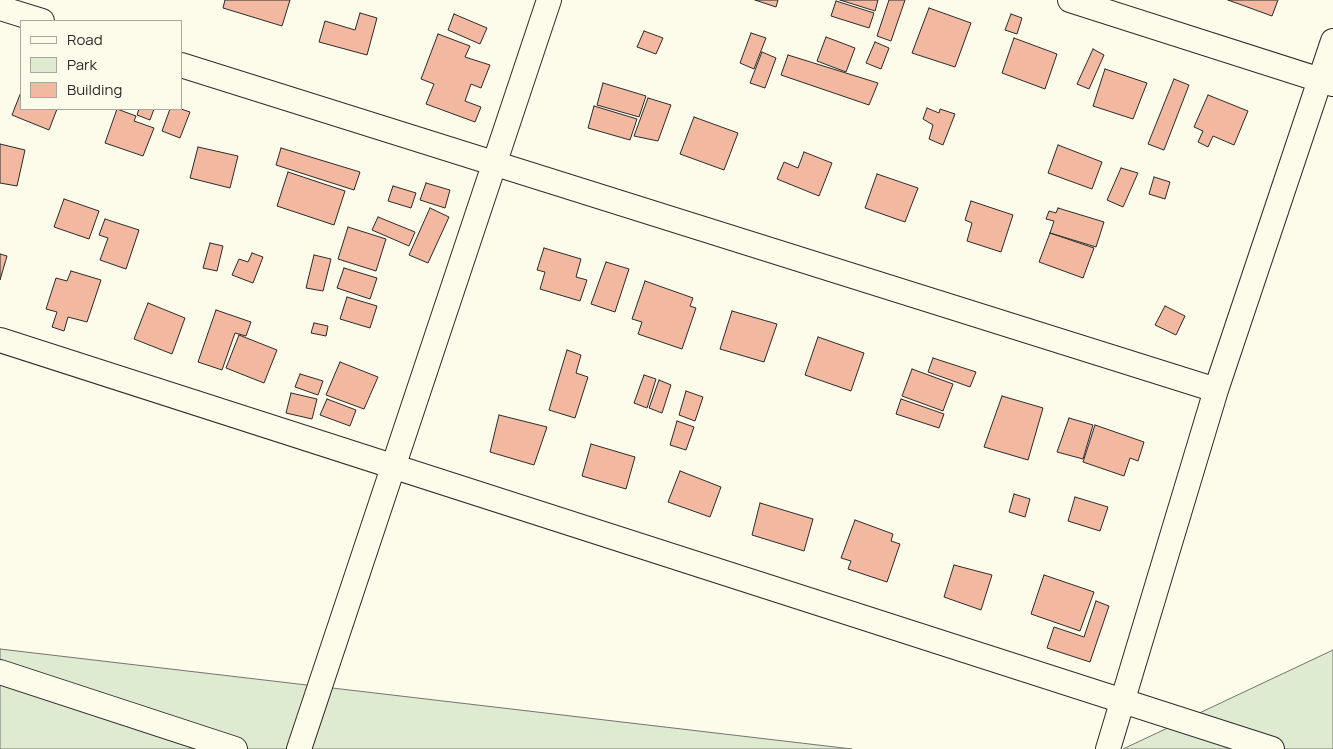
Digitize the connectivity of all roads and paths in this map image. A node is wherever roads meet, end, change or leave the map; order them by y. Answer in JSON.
{"nodes":[{"id":1,"x":549,"y":0,"type":"edge"},
{"id":2,"x":1070,"y":0,"type":"edge"},
{"id":3,"x":0,"y":8,"type":"edge"},
{"id":4,"x":39,"y":20,"type":"edge"},
{"id":5,"x":1333,"y":41,"type":"edge"},
{"id":6,"x":182,"y":65,"type":"edge"},
{"id":7,"x":1326,"y":82,"type":"edge"},
{"id":8,"x":494,"y":163,"type":"junction"},
{"id":9,"x":0,"y":340,"type":"edge"},
{"id":10,"x":1216,"y":390,"type":"junction"},
{"id":11,"x":393,"y":466,"type":"junction"},
{"id":12,"x":0,"y":672,"type":"edge"},
{"id":13,"x":1123,"y":701,"type":"junction"},
{"id":14,"x":235,"y":749,"type":"edge"},
{"id":15,"x":298,"y":749,"type":"edge"},
{"id":16,"x":1108,"y":749,"type":"edge"},
{"id":17,"x":1272,"y":749,"type":"edge"}],
"edges":[{"from":1,"to":8,"type":"street"},
{"from":2,"to":7,"type":"street"},
{"from":3,"to":4,"type":"street"},
{"from":5,"to":7,"type":"street"},
{"from":6,"to":8,"type":"street"},
{"from":7,"to":10,"type":"street"},
{"from":8,"to":10,"type":"street"},
{"from":8,"to":11,"type":"street"},
{"from":9,"to":11,"type":"street"},
{"from":10,"to":13,"type":"street"},
{"from":11,"to":13,"type":"street"},
{"from":11,"to":15,"type":"street"},
{"from":12,"to":14,"type":"street"},
{"from":13,"to":16,"type":"street"},
{"from":13,"to":17,"type":"street"}]}
